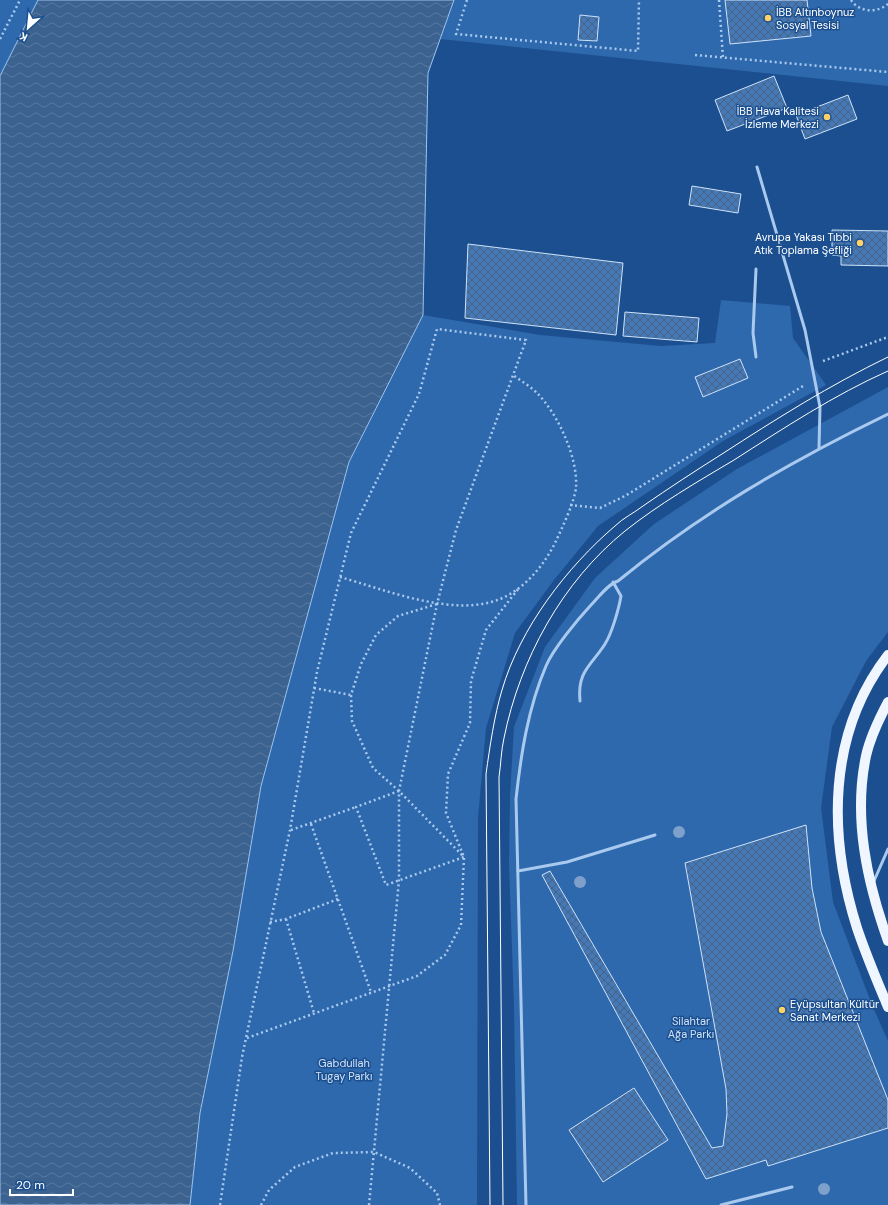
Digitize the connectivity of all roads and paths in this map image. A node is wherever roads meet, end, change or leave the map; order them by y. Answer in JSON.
{"nodes":[{"id":1,"x":20,"y":0,"type":"edge"},
{"id":2,"x":467,"y":0,"type":"edge"},
{"id":3,"x":639,"y":0,"type":"edge"},
{"id":4,"x":719,"y":0,"type":"edge"},
{"id":5,"x":852,"y":0,"type":"edge"},
{"id":6,"x":888,"y":4,"type":"edge"},
{"id":7,"x":0,"y":39,"type":"edge"},
{"id":8,"x":695,"y":55,"type":"dead end"},
{"id":9,"x":723,"y":58,"type":"junction"},
{"id":10,"x":888,"y":72,"type":"edge"},
{"id":11,"x":756,"y":167,"type":"dead end"},
{"id":12,"x":756,"y":269,"type":"dead end"},
{"id":13,"x":888,"y":337,"type":"edge"},
{"id":14,"x":756,"y":358,"type":"dead end"},
{"id":15,"x":812,"y":365,"type":"junction"},
{"id":16,"x":513,"y":375,"type":"junction"},
{"id":17,"x":815,"y":379,"type":"junction"},
{"id":18,"x":888,"y":414,"type":"edge"},
{"id":19,"x":819,"y":448,"type":"junction"},
{"id":20,"x":570,"y":505,"type":"junction"},
{"id":21,"x":340,"y":577,"type":"junction"},
{"id":22,"x":613,"y":582,"type":"junction"},
{"id":23,"x":519,"y":588,"type":"junction"},
{"id":24,"x":437,"y":604,"type":"junction"},
{"id":25,"x":888,"y":654,"type":"edge"},
{"id":26,"x":314,"y":688,"type":"junction"},
{"id":27,"x":351,"y":695,"type":"junction"},
{"id":28,"x":580,"y":701,"type":"dead end"},
{"id":29,"x":888,"y":702,"type":"edge"},
{"id":30,"x":399,"y":791,"type":"junction"},
{"id":31,"x":356,"y":807,"type":"junction"},
{"id":32,"x":311,"y":824,"type":"junction"},
{"id":33,"x":290,"y":830,"type":"junction"},
{"id":34,"x":655,"y":835,"type":"dead end"},
{"id":35,"x":888,"y":849,"type":"edge"},
{"id":36,"x":464,"y":857,"type":"junction"},
{"id":37,"x":518,"y":871,"type":"junction"},
{"id":38,"x":399,"y":880,"type":"junction"},
{"id":39,"x":870,"y":888,"type":"junction"},
{"id":40,"x":338,"y":899,"type":"junction"},
{"id":41,"x":286,"y":919,"type":"junction"},
{"id":42,"x":270,"y":922,"type":"junction"},
{"id":43,"x":888,"y":941,"type":"edge"},
{"id":44,"x":388,"y":985,"type":"junction"},
{"id":45,"x":370,"y":992,"type":"junction"},
{"id":46,"x":888,"y":1007,"type":"edge"},
{"id":47,"x":314,"y":1013,"type":"junction"},
{"id":48,"x":247,"y":1038,"type":"junction"},
{"id":49,"x":374,"y":1152,"type":"junction"},
{"id":50,"x":792,"y":1187,"type":"dead end"},
{"id":51,"x":736,"y":1203,"type":"edge"},
{"id":52,"x":220,"y":1205,"type":"edge"},
{"id":53,"x":261,"y":1205,"type":"edge"},
{"id":54,"x":369,"y":1205,"type":"edge"},
{"id":55,"x":440,"y":1205,"type":"edge"},
{"id":56,"x":526,"y":1205,"type":"edge"},
{"id":57,"x":721,"y":1205,"type":"edge"}],
"edges":[{"from":1,"to":7,"type":"path"},
{"from":2,"to":3,"type":"path"},
{"from":4,"to":9,"type":"path"},
{"from":5,"to":6,"type":"path"},
{"from":8,"to":9,"type":"path"},
{"from":9,"to":10,"type":"path"},
{"from":11,"to":15,"type":"lane"},
{"from":12,"to":14,"type":"lane"},
{"from":13,"to":15,"type":"path"},
{"from":15,"to":17,"type":"lane"},
{"from":16,"to":20,"type":"path"},
{"from":16,"to":21,"type":"path"},
{"from":16,"to":24,"type":"path"},
{"from":17,"to":19,"type":"lane"},
{"from":17,"to":20,"type":"path"},
{"from":18,"to":19,"type":"lane"},
{"from":19,"to":22,"type":"lane"},
{"from":20,"to":23,"type":"path"},
{"from":21,"to":24,"type":"path"},
{"from":21,"to":26,"type":"path"},
{"from":22,"to":28,"type":"lane"},
{"from":22,"to":37,"type":"lane"},
{"from":23,"to":24,"type":"path"},
{"from":23,"to":36,"type":"path"},
{"from":24,"to":27,"type":"path"},
{"from":24,"to":30,"type":"path"},
{"from":25,"to":46,"type":"main road"},
{"from":26,"to":27,"type":"path"},
{"from":26,"to":33,"type":"path"},
{"from":27,"to":30,"type":"path"},
{"from":29,"to":39,"type":"main road"},
{"from":30,"to":31,"type":"path"},
{"from":30,"to":36,"type":"path"},
{"from":30,"to":38,"type":"path"},
{"from":31,"to":32,"type":"path"},
{"from":31,"to":38,"type":"path"},
{"from":32,"to":33,"type":"path"},
{"from":32,"to":40,"type":"path"},
{"from":33,"to":42,"type":"path"},
{"from":34,"to":37,"type":"lane"},
{"from":35,"to":39,"type":"lane"},
{"from":36,"to":38,"type":"path"},
{"from":36,"to":44,"type":"path"},
{"from":37,"to":56,"type":"lane"},
{"from":38,"to":44,"type":"path"},
{"from":39,"to":43,"type":"main road"},
{"from":40,"to":41,"type":"path"},
{"from":40,"to":45,"type":"path"},
{"from":41,"to":42,"type":"path"},
{"from":41,"to":47,"type":"path"},
{"from":42,"to":48,"type":"path"},
{"from":44,"to":45,"type":"path"},
{"from":44,"to":49,"type":"path"},
{"from":45,"to":47,"type":"path"},
{"from":47,"to":48,"type":"path"},
{"from":48,"to":52,"type":"path"},
{"from":49,"to":53,"type":"path"},
{"from":49,"to":54,"type":"path"},
{"from":49,"to":55,"type":"path"},
{"from":50,"to":51,"type":"lane"},
{"from":51,"to":57,"type":"lane"}]}
